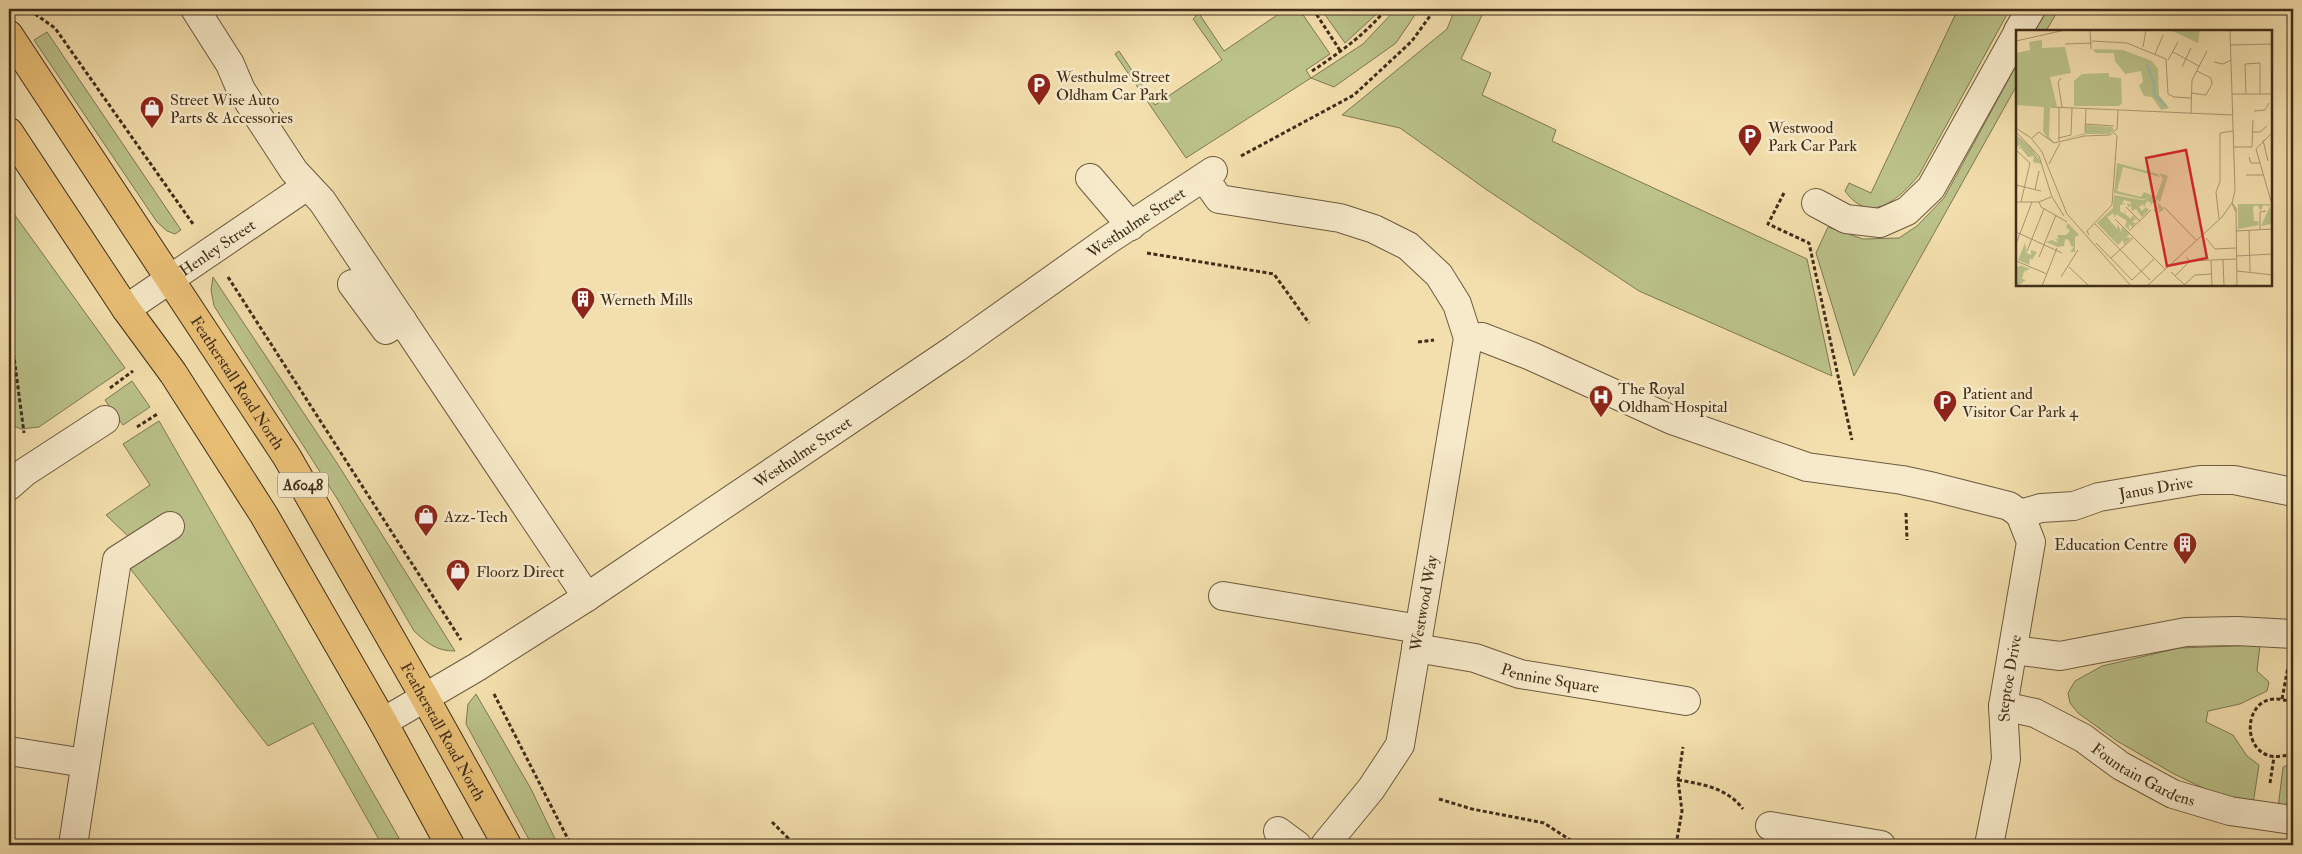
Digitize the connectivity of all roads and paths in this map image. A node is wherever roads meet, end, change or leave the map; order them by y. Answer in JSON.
{"nodes":[{"id":1,"x":29,"y":9,"type":"edge"},
{"id":2,"x":195,"y":9,"type":"edge"},
{"id":3,"x":1313,"y":9,"type":"edge"},
{"id":4,"x":1386,"y":9,"type":"edge"},
{"id":5,"x":1435,"y":9,"type":"edge"},
{"id":6,"x":2030,"y":9,"type":"edge"},
{"id":7,"x":2019,"y":30,"type":"edge"},
{"id":8,"x":9,"y":36,"type":"edge"},
{"id":9,"x":2016,"y":36,"type":"edge"},
{"id":10,"x":1340,"y":52,"type":"junction"},
{"id":11,"x":1312,"y":71,"type":"dead end"},
{"id":12,"x":9,"y":132,"type":"edge"},
{"id":13,"x":1208,"y":174,"type":"junction"},
{"id":14,"x":1090,"y":178,"type":"dead end"},
{"id":15,"x":307,"y":186,"type":"junction"},
{"id":16,"x":1786,"y":188,"type":"dead end"},
{"id":17,"x":1816,"y":203,"type":"dead end"},
{"id":18,"x":1130,"y":226,"type":"junction"},
{"id":19,"x":196,"y":229,"type":"dead end"},
{"id":20,"x":1142,"y":252,"type":"dead end"},
{"id":21,"x":223,"y":269,"type":"dead end"},
{"id":22,"x":169,"y":280,"type":"junction"},
{"id":23,"x":352,"y":284,"type":"dead end"},
{"id":24,"x":126,"y":308,"type":"junction"},
{"id":25,"x":402,"y":320,"type":"junction"},
{"id":26,"x":1309,"y":323,"type":"dead end"},
{"id":27,"x":1468,"y":338,"type":"junction"},
{"id":28,"x":9,"y":348,"type":"edge"},
{"id":29,"x":136,"y":369,"type":"dead end"},
{"id":30,"x":107,"y":390,"type":"dead end"},
{"id":31,"x":164,"y":410,"type":"dead end"},
{"id":32,"x":105,"y":420,"type":"dead end"},
{"id":33,"x":130,"y":432,"type":"dead end"},
{"id":34,"x":25,"y":441,"type":"dead end"},
{"id":35,"x":1861,"y":442,"type":"dead end"},
{"id":36,"x":9,"y":483,"type":"edge"},
{"id":37,"x":2293,"y":492,"type":"edge"},
{"id":38,"x":1906,"y":512,"type":"dead end"},
{"id":39,"x":2020,"y":514,"type":"junction"},
{"id":40,"x":170,"y":526,"type":"dead end"},
{"id":41,"x":1907,"y":540,"type":"dead end"},
{"id":42,"x":1223,"y":596,"type":"dead end"},
{"id":43,"x":587,"y":598,"type":"junction"},
{"id":44,"x":2293,"y":634,"type":"edge"},
{"id":45,"x":1417,"y":638,"type":"junction"},
{"id":46,"x":464,"y":646,"type":"dead end"},
{"id":47,"x":2013,"y":650,"type":"junction"},
{"id":48,"x":490,"y":686,"type":"dead end"},
{"id":49,"x":425,"y":698,"type":"junction"},
{"id":50,"x":1686,"y":701,"type":"dead end"},
{"id":51,"x":2293,"y":703,"type":"edge"},
{"id":52,"x":2002,"y":706,"type":"junction"},
{"id":53,"x":384,"y":722,"type":"junction"},
{"id":54,"x":1683,"y":747,"type":"dead end"},
{"id":55,"x":9,"y":751,"type":"edge"},
{"id":56,"x":2293,"y":753,"type":"edge"},
{"id":57,"x":2274,"y":757,"type":"junction"},
{"id":58,"x":85,"y":762,"type":"junction"},
{"id":59,"x":1678,"y":780,"type":"junction"},
{"id":60,"x":2270,"y":785,"type":"dead end"},
{"id":61,"x":1438,"y":799,"type":"dead end"},
{"id":62,"x":2293,"y":820,"type":"edge"},
{"id":63,"x":772,"y":822,"type":"dead end"},
{"id":64,"x":1770,"y":826,"type":"joint"},
{"id":65,"x":73,"y":845,"type":"edge"},
{"id":66,"x":450,"y":845,"type":"edge"},
{"id":67,"x":507,"y":845,"type":"edge"},
{"id":68,"x":571,"y":845,"type":"edge"},
{"id":69,"x":795,"y":845,"type":"edge"},
{"id":70,"x":1325,"y":845,"type":"edge"},
{"id":71,"x":1578,"y":845,"type":"edge"},
{"id":72,"x":1676,"y":845,"type":"edge"},
{"id":73,"x":1881,"y":845,"type":"edge"},
{"id":74,"x":1989,"y":845,"type":"edge"}],
"edges":[{"from":1,"to":19,"type":"path"},
{"from":2,"to":15,"type":"street"},
{"from":3,"to":10,"type":"path"},
{"from":4,"to":10,"type":"path"},
{"from":5,"to":13,"type":"path"},
{"from":6,"to":7,"type":"street"},
{"from":8,"to":22,"type":"main road","name":"Featherstall Road North","number":"A6048"},
{"from":9,"to":17,"type":"street"},
{"from":10,"to":11,"type":"path"},
{"from":12,"to":24,"type":"main road","number":"A6048"},
{"from":13,"to":18,"type":"street","name":"Westhulme Street"},
{"from":13,"to":27,"type":"street"},
{"from":14,"to":18,"type":"street"},
{"from":15,"to":22,"type":"street","name":"Henley Street"},
{"from":15,"to":25,"type":"street"},
{"from":16,"to":35,"type":"path"},
{"from":18,"to":43,"type":"street","name":"Westhulme Street"},
{"from":20,"to":26,"type":"path"},
{"from":21,"to":46,"type":"path"},
{"from":22,"to":24,"type":"street","name":"Henley Street"},
{"from":22,"to":49,"type":"main road","name":"Featherstall Road North","number":"A6048"},
{"from":23,"to":25,"type":"street"},
{"from":24,"to":53,"type":"main road","number":"A6048"},
{"from":25,"to":43,"type":"street"},
{"from":27,"to":39,"type":"street"},
{"from":27,"to":45,"type":"street","name":"Westwood Way"},
{"from":28,"to":34,"type":"path"},
{"from":29,"to":30,"type":"path"},
{"from":31,"to":33,"type":"path"},
{"from":32,"to":36,"type":"street"},
{"from":37,"to":39,"type":"street","name":"Janus Drive"},
{"from":38,"to":41,"type":"path"},
{"from":39,"to":47,"type":"street","name":"Steptoe Drive"},
{"from":40,"to":58,"type":"street"},
{"from":42,"to":45,"type":"street","name":"Pennine Square"},
{"from":43,"to":49,"type":"street","name":"Westhulme Street"},
{"from":44,"to":47,"type":"street"},
{"from":45,"to":50,"type":"street","name":"Pennine Square"},
{"from":45,"to":70,"type":"street","name":"Westwood Way"},
{"from":47,"to":52,"type":"street","name":"Steptoe Drive"},
{"from":48,"to":68,"type":"path"},
{"from":49,"to":53,"type":"street","name":"Westhulme Street"},
{"from":49,"to":67,"type":"main road","name":"Featherstall Road North","number":"A6048"},
{"from":51,"to":57,"type":"path"},
{"from":52,"to":62,"type":"street","name":"Fountain Gardens"},
{"from":52,"to":74,"type":"street","name":"Steptoe Drive"},
{"from":53,"to":66,"type":"main road","number":"A6048"},
{"from":54,"to":59,"type":"path"},
{"from":55,"to":58,"type":"street"},
{"from":56,"to":57,"type":"path"},
{"from":57,"to":60,"type":"path"},
{"from":58,"to":65,"type":"street"},
{"from":59,"to":64,"type":"path"},
{"from":59,"to":72,"type":"path"},
{"from":61,"to":71,"type":"path"},
{"from":63,"to":69,"type":"path"},
{"from":64,"to":73,"type":"street"}]}
